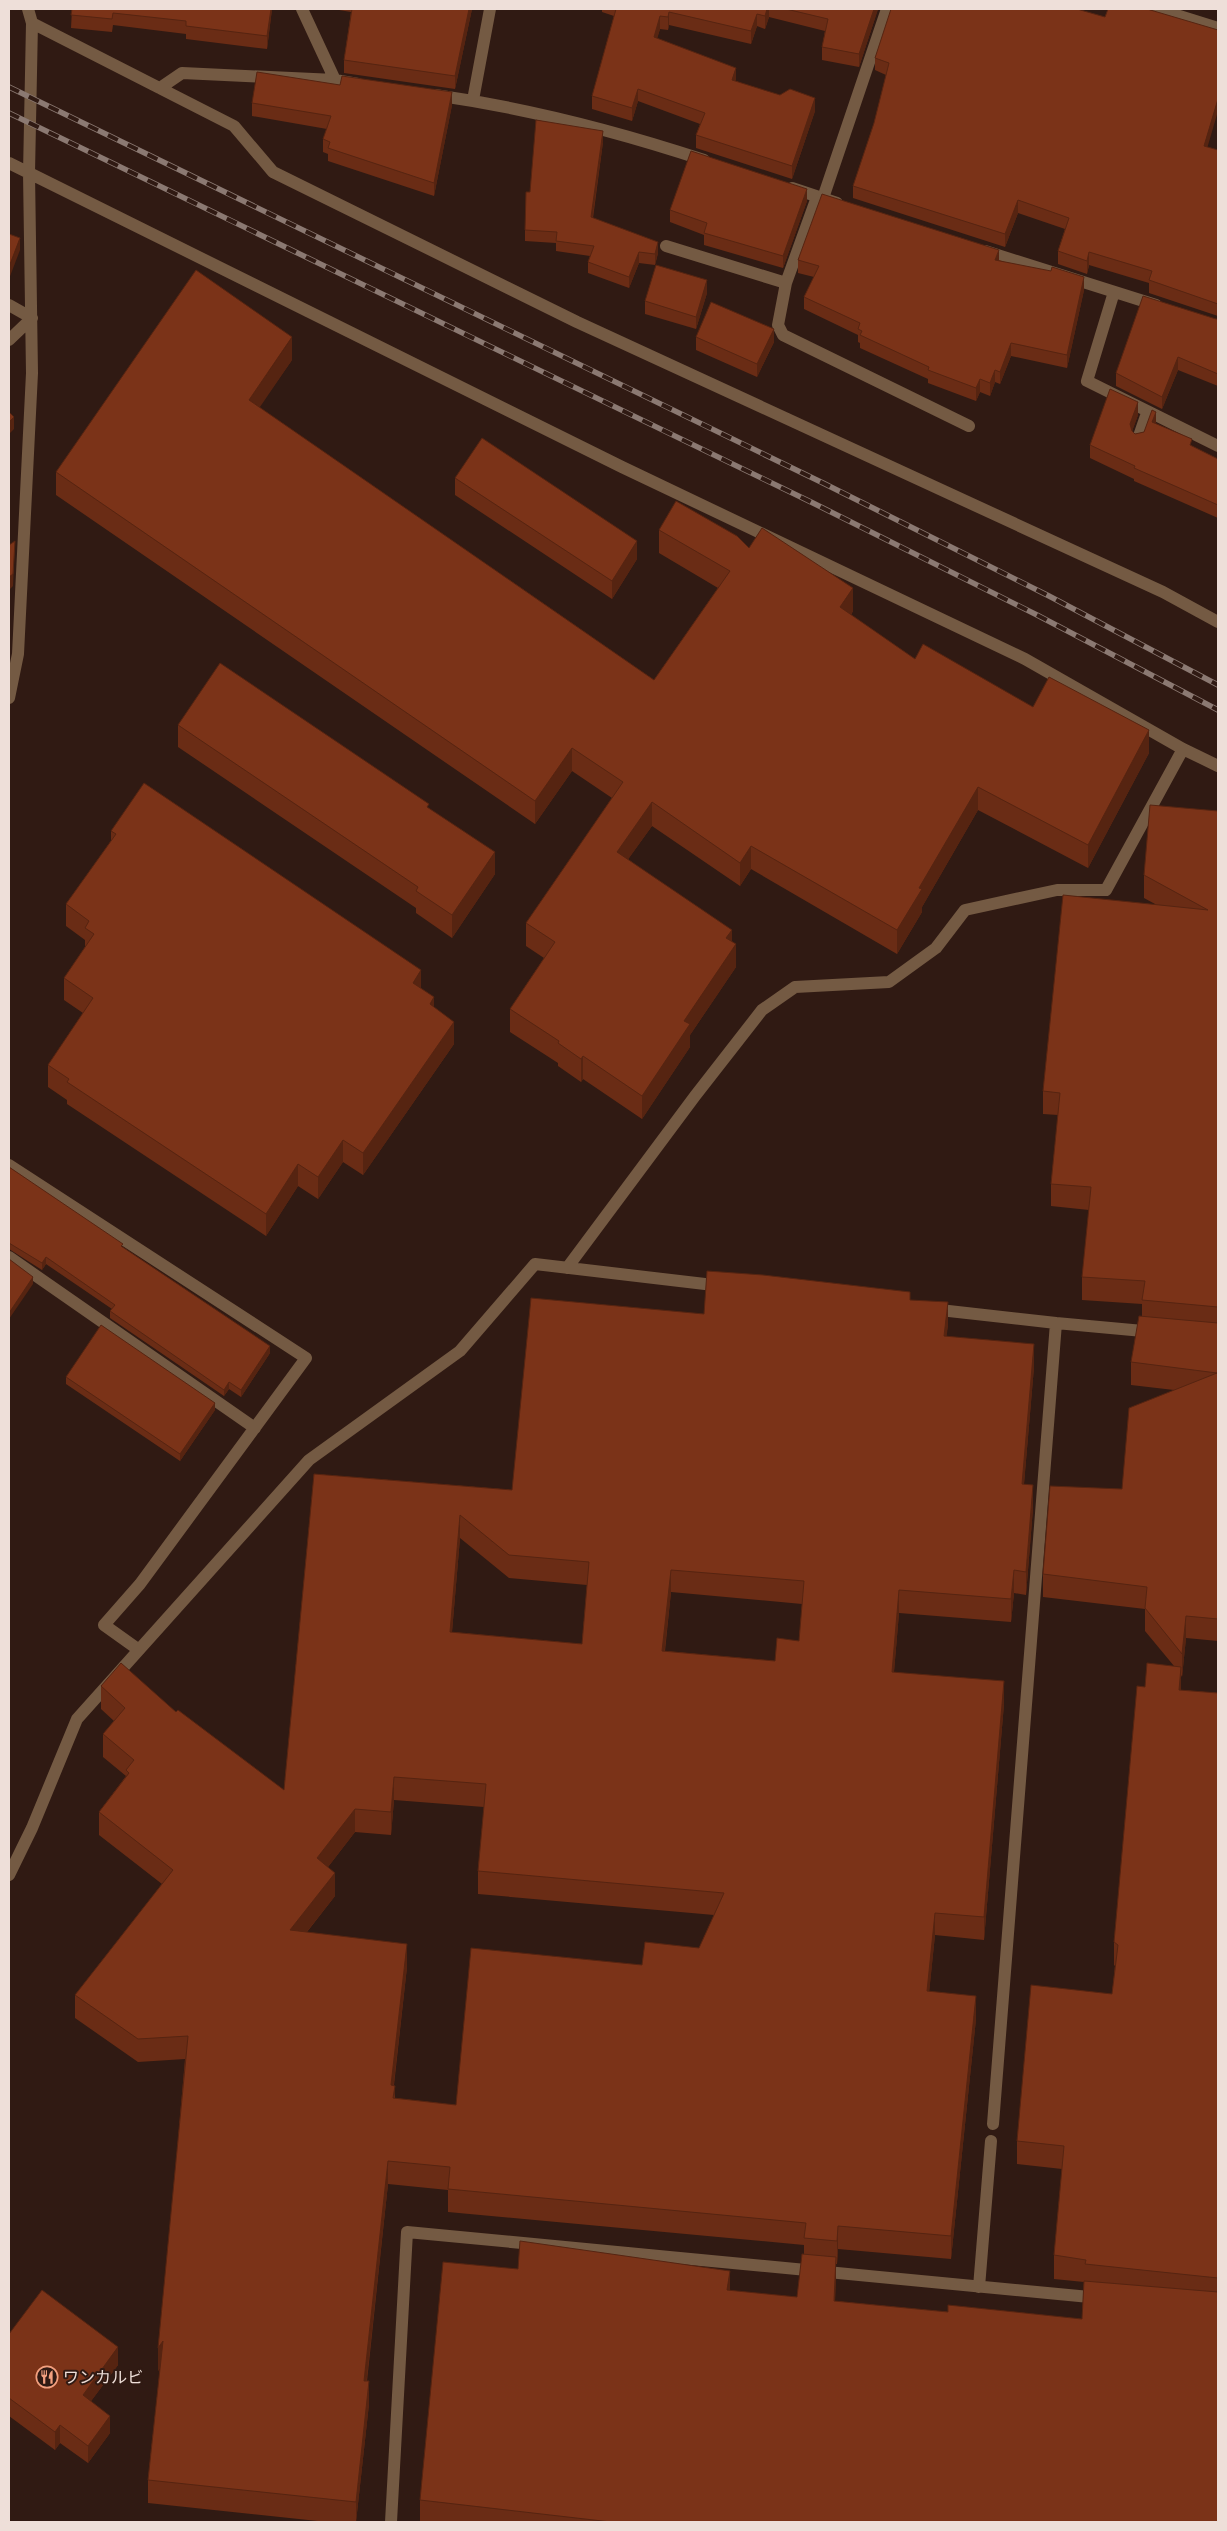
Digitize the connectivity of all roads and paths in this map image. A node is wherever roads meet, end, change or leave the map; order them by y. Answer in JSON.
{"nodes":[{"id":1,"x":28,"y":9,"type":"edge"},
{"id":2,"x":302,"y":9,"type":"edge"},
{"id":3,"x":490,"y":9,"type":"edge"},
{"id":4,"x":887,"y":9,"type":"edge"},
{"id":5,"x":1156,"y":9,"type":"edge"},
{"id":6,"x":32,"y":23,"type":"junction"},
{"id":7,"x":1218,"y":28,"type":"edge"},
{"id":8,"x":335,"y":80,"type":"junction"},
{"id":9,"x":374,"y":86,"type":"edge"},
{"id":10,"x":160,"y":88,"type":"junction"},
{"id":11,"x":424,"y":93,"type":"edge"},
{"id":12,"x":473,"y":100,"type":"junction"},
{"id":13,"x":9,"y":163,"type":"edge"},
{"id":14,"x":717,"y":164,"type":"edge"},
{"id":15,"x":29,"y":173,"type":"junction"},
{"id":16,"x":781,"y":185,"type":"edge"},
{"id":17,"x":820,"y":198,"type":"junction"},
{"id":18,"x":851,"y":208,"type":"edge"},
{"id":19,"x":666,"y":246,"type":"dead end"},
{"id":20,"x":973,"y":247,"type":"edge"},
{"id":21,"x":786,"y":282,"type":"junction"},
{"id":22,"x":1114,"y":292,"type":"junction"},
{"id":23,"x":9,"y":305,"type":"edge"},
{"id":24,"x":1171,"y":310,"type":"edge"},
{"id":25,"x":32,"y":318,"type":"junction"},
{"id":26,"x":9,"y":340,"type":"edge"},
{"id":27,"x":1147,"y":413,"type":"junction"},
{"id":28,"x":969,"y":426,"type":"dead end"},
{"id":29,"x":1138,"y":439,"type":"edge"},
{"id":30,"x":1218,"y":446,"type":"edge"},
{"id":31,"x":22,"y":602,"type":"junction"},
{"id":32,"x":9,"y":607,"type":"edge"},
{"id":33,"x":1218,"y":622,"type":"edge"},
{"id":34,"x":9,"y":698,"type":"edge"},
{"id":35,"x":1183,"y":749,"type":"junction"},
{"id":36,"x":1218,"y":766,"type":"edge"},
{"id":37,"x":9,"y":1165,"type":"edge"},
{"id":38,"x":9,"y":1257,"type":"edge"},
{"id":39,"x":567,"y":1268,"type":"junction"},
{"id":40,"x":733,"y":1287,"type":"edge"},
{"id":41,"x":919,"y":1308,"type":"edge"},
{"id":42,"x":1056,"y":1324,"type":"junction"},
{"id":43,"x":1171,"y":1334,"type":"edge"},
{"id":44,"x":255,"y":1428,"type":"junction"},
{"id":45,"x":139,"y":1650,"type":"junction"},
{"id":46,"x":9,"y":1875,"type":"edge"},
{"id":47,"x":993,"y":2124,"type":"dead end"},
{"id":48,"x":992,"y":2141,"type":"dead end"},
{"id":49,"x":979,"y":2287,"type":"junction"},
{"id":50,"x":1109,"y":2298,"type":"edge"},
{"id":51,"x":391,"y":2522,"type":"edge"}],
"edges":[{"from":1,"to":6,"type":"street"},
{"from":2,"to":8,"type":"street"},
{"from":3,"to":12,"type":"street"},
{"from":4,"to":17,"type":"street"},
{"from":5,"to":7,"type":"street"},
{"from":6,"to":10,"type":"street"},
{"from":6,"to":15,"type":"street"},
{"from":8,"to":9,"type":"street"},
{"from":8,"to":10,"type":"street"},
{"from":10,"to":33,"type":"street"},
{"from":11,"to":12,"type":"street"},
{"from":12,"to":14,"type":"street"},
{"from":13,"to":15,"type":"street"},
{"from":15,"to":25,"type":"street"},
{"from":15,"to":35,"type":"street"},
{"from":16,"to":17,"type":"street"},
{"from":17,"to":18,"type":"street"},
{"from":17,"to":21,"type":"street"},
{"from":19,"to":21,"type":"street"},
{"from":20,"to":22,"type":"street"},
{"from":21,"to":28,"type":"street"},
{"from":22,"to":24,"type":"street"},
{"from":22,"to":27,"type":"street"},
{"from":23,"to":25,"type":"street"},
{"from":25,"to":26,"type":"street"},
{"from":25,"to":31,"type":"street"},
{"from":27,"to":29,"type":"street"},
{"from":27,"to":30,"type":"street"},
{"from":31,"to":32,"type":"street"},
{"from":31,"to":34,"type":"street"},
{"from":35,"to":36,"type":"street"},
{"from":35,"to":39,"type":"street"},
{"from":37,"to":44,"type":"street"},
{"from":38,"to":44,"type":"street"},
{"from":39,"to":40,"type":"street"},
{"from":39,"to":45,"type":"street"},
{"from":41,"to":42,"type":"street"},
{"from":42,"to":43,"type":"street"},
{"from":42,"to":47,"type":"street"},
{"from":44,"to":45,"type":"street"},
{"from":45,"to":46,"type":"street"},
{"from":48,"to":49,"type":"street"},
{"from":49,"to":50,"type":"street"},
{"from":49,"to":51,"type":"street"}]}
